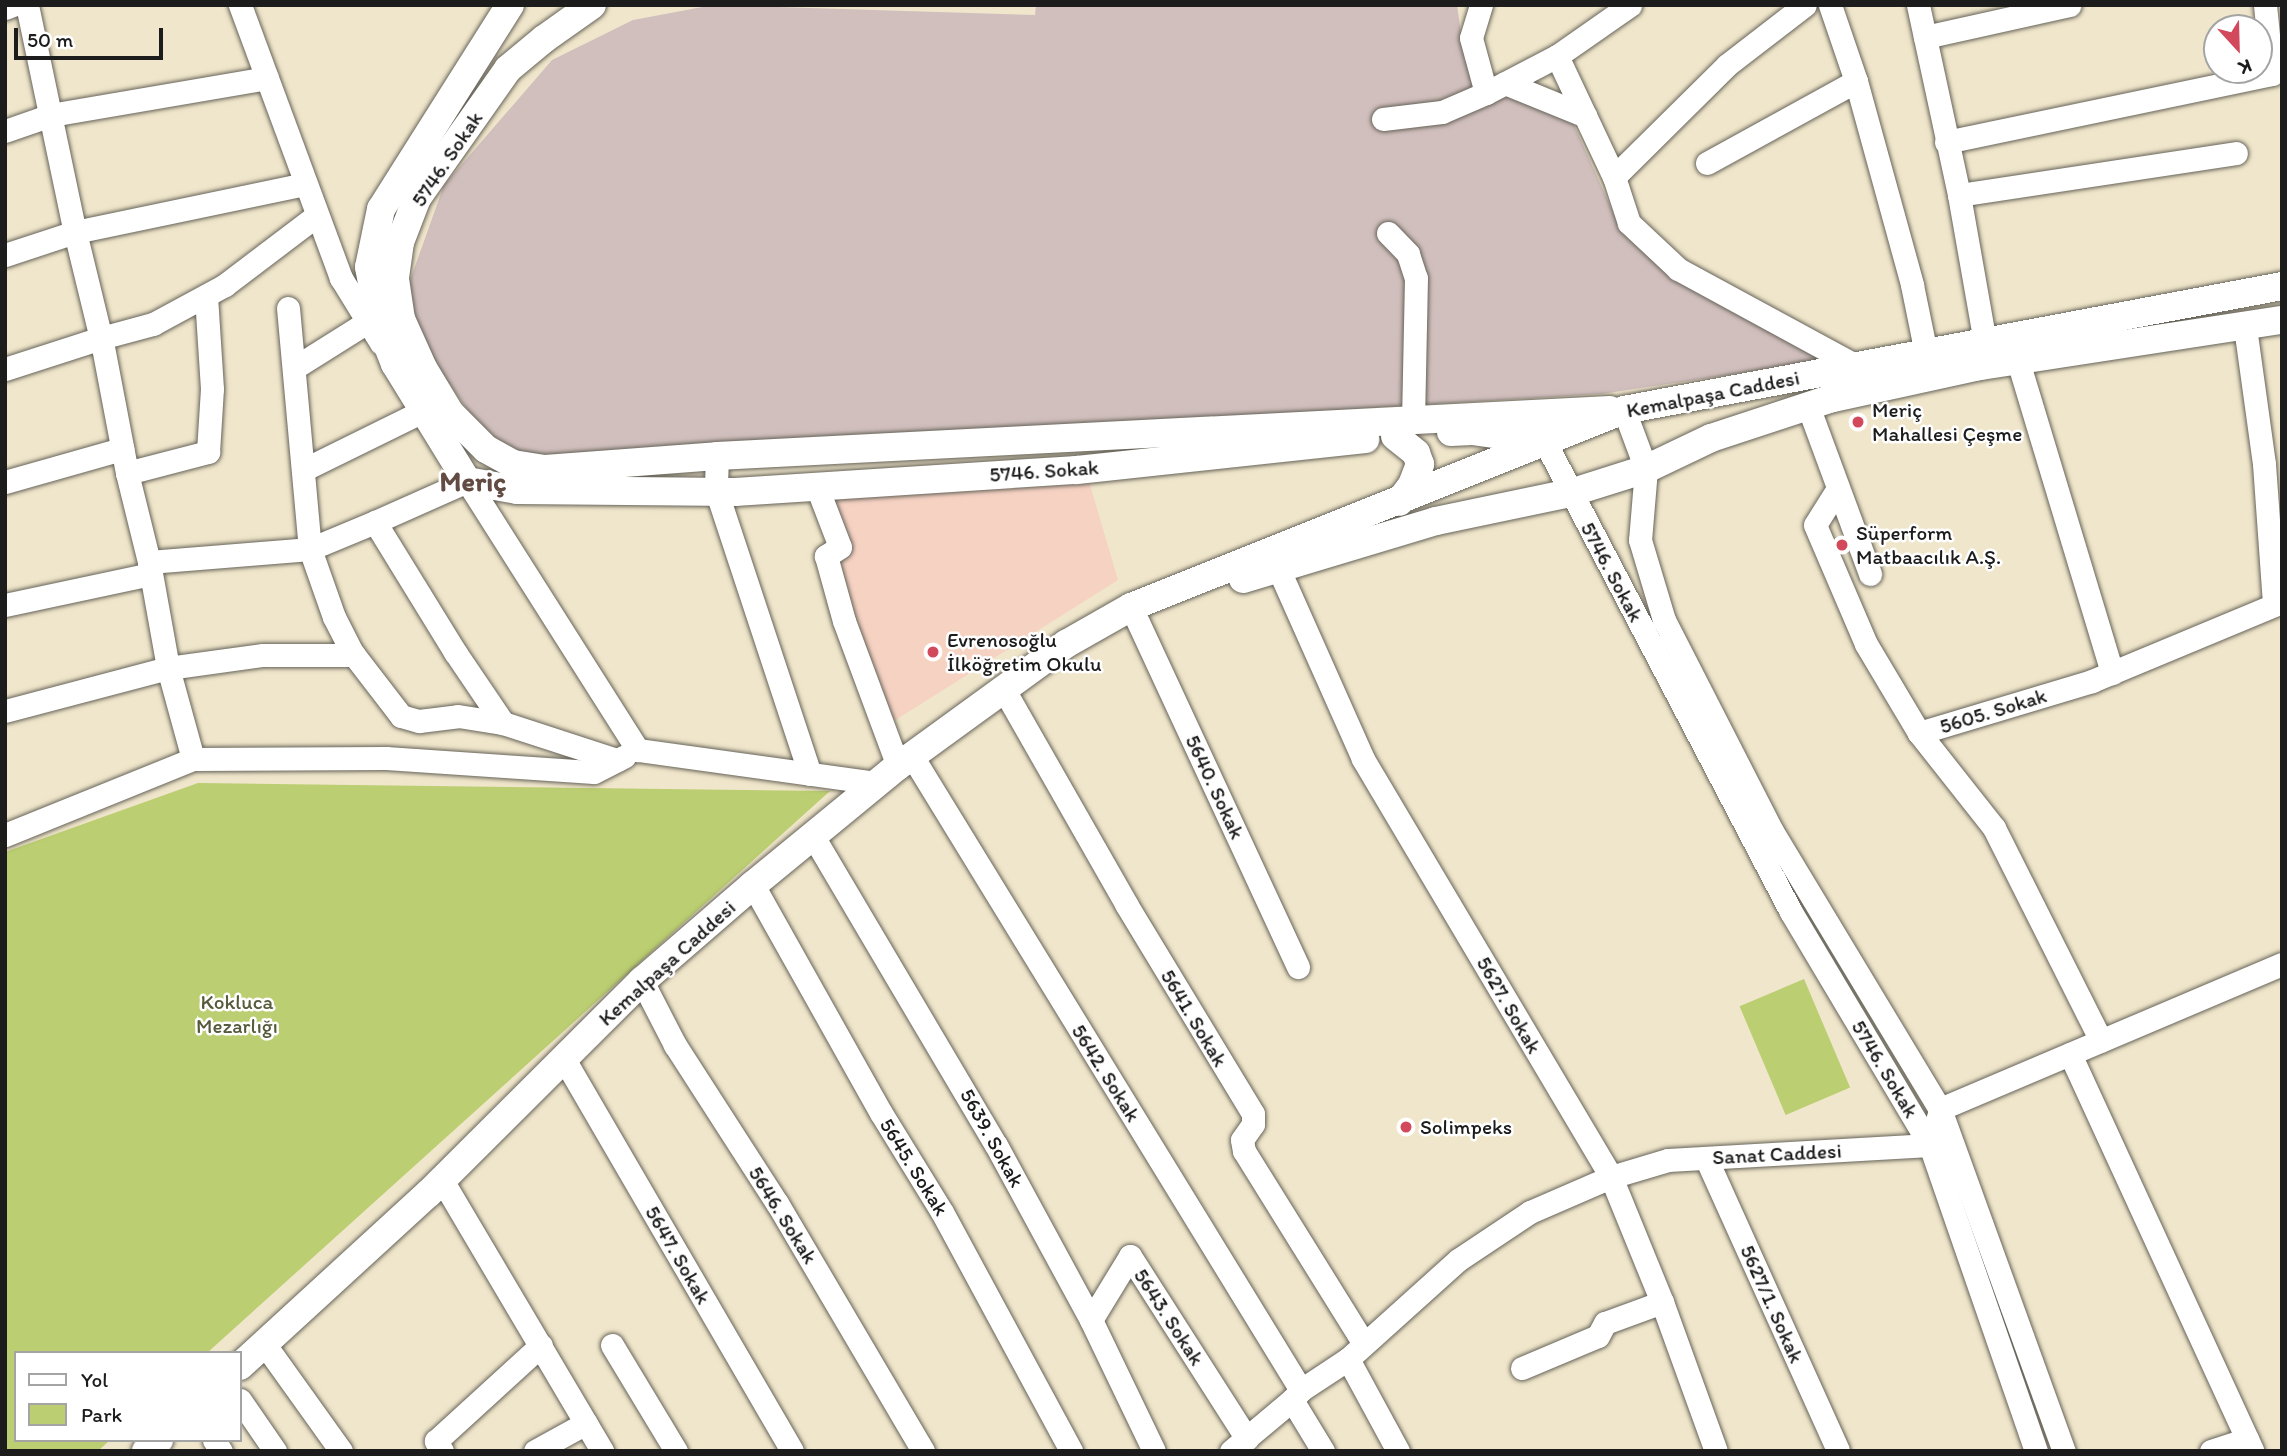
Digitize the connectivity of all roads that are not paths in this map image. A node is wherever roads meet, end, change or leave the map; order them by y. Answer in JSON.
{"nodes":[{"id":1,"x":13,"y":5,"type":"edge"},
{"id":2,"x":27,"y":5,"type":"edge"},
{"id":3,"x":240,"y":5,"type":"edge"},
{"id":4,"x":510,"y":5,"type":"edge"},
{"id":5,"x":1481,"y":5,"type":"edge"},
{"id":6,"x":1630,"y":5,"type":"edge"},
{"id":7,"x":1805,"y":5,"type":"edge"},
{"id":8,"x":1830,"y":5,"type":"edge"},
{"id":9,"x":1918,"y":5,"type":"edge"},
{"id":10,"x":2069,"y":5,"type":"edge"},
{"id":11,"x":2265,"y":5,"type":"edge"},
{"id":12,"x":592,"y":6,"type":"edge"},
{"id":13,"x":5,"y":8,"type":"edge"},
{"id":14,"x":2041,"y":8,"type":"edge"},
{"id":15,"x":1925,"y":37,"type":"junction"},
{"id":16,"x":1557,"y":55,"type":"junction"},
{"id":17,"x":267,"y":78,"type":"junction"},
{"id":18,"x":1856,"y":81,"type":"junction"},
{"id":19,"x":1496,"y":88,"type":"junction"},
{"id":20,"x":51,"y":115,"type":"junction"},
{"id":21,"x":1586,"y":116,"type":"junction"},
{"id":22,"x":1382,"y":119,"type":"dead end"},
{"id":23,"x":5,"y":131,"type":"edge"},
{"id":24,"x":1946,"y":142,"type":"junction"},
{"id":25,"x":2236,"y":153,"type":"dead end"},
{"id":26,"x":1707,"y":163,"type":"dead end"},
{"id":27,"x":1614,"y":177,"type":"junction"},
{"id":28,"x":305,"y":184,"type":"junction"},
{"id":29,"x":1959,"y":195,"type":"junction"},
{"id":30,"x":316,"y":216,"type":"junction"},
{"id":31,"x":75,"y":232,"type":"junction"},
{"id":32,"x":1388,"y":233,"type":"dead end"},
{"id":33,"x":5,"y":255,"type":"edge"},
{"id":34,"x":2282,"y":286,"type":"edge"},
{"id":35,"x":206,"y":296,"type":"junction"},
{"id":36,"x":288,"y":308,"type":"dead end"},
{"id":37,"x":2282,"y":320,"type":"edge"},
{"id":38,"x":367,"y":322,"type":"junction"},
{"id":39,"x":2245,"y":327,"type":"junction"},
{"id":40,"x":101,"y":338,"type":"junction"},
{"id":41,"x":1984,"y":342,"type":"junction"},
{"id":42,"x":1926,"y":353,"type":"junction"},
{"id":43,"x":2018,"y":361,"type":"junction"},
{"id":44,"x":396,"y":364,"type":"junction"},
{"id":45,"x":1857,"y":366,"type":"junction"},
{"id":46,"x":295,"y":368,"type":"junction"},
{"id":47,"x":5,"y":369,"type":"edge"},
{"id":48,"x":1808,"y":406,"type":"junction"},
{"id":49,"x":1624,"y":410,"type":"junction"},
{"id":50,"x":423,"y":411,"type":"junction"},
{"id":51,"x":1404,"y":427,"type":"junction"},
{"id":52,"x":1545,"y":442,"type":"junction"},
{"id":53,"x":122,"y":449,"type":"junction"},
{"id":54,"x":717,"y":456,"type":"junction"},
{"id":55,"x":305,"y":469,"type":"junction"},
{"id":56,"x":1646,"y":469,"type":"junction"},
{"id":57,"x":127,"y":473,"type":"junction"},
{"id":58,"x":467,"y":481,"type":"junction"},
{"id":59,"x":5,"y":482,"type":"edge"},
{"id":60,"x":817,"y":487,"type":"junction"},
{"id":61,"x":716,"y":490,"type":"junction"},
{"id":62,"x":1837,"y":490,"type":"junction"},
{"id":63,"x":1570,"y":494,"type":"junction"},
{"id":64,"x":1399,"y":502,"type":"junction"},
{"id":65,"x":375,"y":522,"type":"junction"},
{"id":66,"x":310,"y":548,"type":"junction"},
{"id":67,"x":150,"y":568,"type":"junction"},
{"id":68,"x":1279,"y":570,"type":"junction"},
{"id":69,"x":1870,"y":574,"type":"dead end"},
{"id":70,"x":2278,"y":603,"type":"edge"},
{"id":71,"x":5,"y":605,"type":"edge"},
{"id":72,"x":1131,"y":607,"type":"junction"},
{"id":73,"x":354,"y":655,"type":"junction"},
{"id":74,"x":168,"y":668,"type":"junction"},
{"id":75,"x":2112,"y":673,"type":"junction"},
{"id":76,"x":1003,"y":688,"type":"junction"},
{"id":77,"x":5,"y":711,"type":"edge"},
{"id":78,"x":503,"y":723,"type":"junction"},
{"id":79,"x":1919,"y":733,"type":"junction"},
{"id":80,"x":628,"y":755,"type":"junction"},
{"id":81,"x":193,"y":759,"type":"junction"},
{"id":82,"x":896,"y":768,"type":"junction"},
{"id":83,"x":810,"y":774,"type":"junction"},
{"id":84,"x":5,"y":835,"type":"edge"},
{"id":85,"x":813,"y":836,"type":"junction"},
{"id":86,"x":753,"y":885,"type":"junction"},
{"id":87,"x":2281,"y":966,"type":"edge"},
{"id":88,"x":1298,"y":967,"type":"dead end"},
{"id":89,"x":642,"y":981,"type":"junction"},
{"id":90,"x":2101,"y":1041,"type":"junction"},
{"id":91,"x":2070,"y":1054,"type":"junction"},
{"id":92,"x":564,"y":1059,"type":"junction"},
{"id":93,"x":1940,"y":1110,"type":"junction"},
{"id":94,"x":1930,"y":1145,"type":"junction"},
{"id":95,"x":1706,"y":1158,"type":"junction"},
{"id":96,"x":1611,"y":1177,"type":"junction"},
{"id":97,"x":442,"y":1180,"type":"junction"},
{"id":98,"x":1662,"y":1302,"type":"junction"},
{"id":99,"x":1091,"y":1320,"type":"junction"},
{"id":100,"x":264,"y":1342,"type":"junction"},
{"id":101,"x":541,"y":1345,"type":"junction"},
{"id":102,"x":612,"y":1345,"type":"dead end"},
{"id":103,"x":1356,"y":1352,"type":"junction"},
{"id":104,"x":242,"y":1364,"type":"edge"},
{"id":105,"x":1522,"y":1368,"type":"dead end"},
{"id":106,"x":1296,"y":1395,"type":"junction"},
{"id":107,"x":242,"y":1403,"type":"edge"},
{"id":108,"x":586,"y":1423,"type":"junction"},
{"id":109,"x":1239,"y":1445,"type":"edge"},
{"id":110,"x":2250,"y":1445,"type":"edge"},
{"id":111,"x":275,"y":1451,"type":"edge"},
{"id":112,"x":341,"y":1451,"type":"edge"},
{"id":113,"x":442,"y":1451,"type":"edge"},
{"id":114,"x":535,"y":1451,"type":"edge"},
{"id":115,"x":602,"y":1451,"type":"edge"},
{"id":116,"x":676,"y":1451,"type":"edge"},
{"id":117,"x":792,"y":1451,"type":"edge"},
{"id":118,"x":923,"y":1451,"type":"edge"},
{"id":119,"x":1071,"y":1451,"type":"edge"},
{"id":120,"x":1154,"y":1451,"type":"edge"},
{"id":121,"x":1323,"y":1451,"type":"edge"},
{"id":122,"x":1398,"y":1451,"type":"edge"},
{"id":123,"x":1716,"y":1451,"type":"edge"},
{"id":124,"x":1838,"y":1451,"type":"edge"},
{"id":125,"x":2036,"y":1451,"type":"edge"},
{"id":126,"x":2064,"y":1451,"type":"edge"},
{"id":127,"x":2211,"y":1451,"type":"edge"}],
"edges":[{"from":1,"to":13,"type":"street"},
{"from":2,"to":20,"type":"street"},
{"from":3,"to":17,"type":"street"},
{"from":4,"to":44,"type":"main road","name":"5746. Sokak"},
{"from":5,"to":19,"type":"street"},
{"from":6,"to":16,"type":"street"},
{"from":7,"to":27,"type":"street"},
{"from":8,"to":18,"type":"street"},
{"from":9,"to":15,"type":"street"},
{"from":10,"to":14,"type":"street"},
{"from":11,"to":24,"type":"street"},
{"from":12,"to":54,"type":"main road","name":"5746. Sokak"},
{"from":14,"to":15,"type":"street"},
{"from":15,"to":24,"type":"street"},
{"from":16,"to":19,"type":"street"},
{"from":16,"to":21,"type":"street"},
{"from":17,"to":20,"type":"street"},
{"from":17,"to":28,"type":"street"},
{"from":18,"to":26,"type":"street"},
{"from":18,"to":42,"type":"street"},
{"from":19,"to":21,"type":"street"},
{"from":19,"to":22,"type":"street"},
{"from":20,"to":23,"type":"street"},
{"from":20,"to":31,"type":"street"},
{"from":21,"to":27,"type":"street"},
{"from":24,"to":29,"type":"street"},
{"from":25,"to":29,"type":"street"},
{"from":27,"to":45,"type":"street"},
{"from":28,"to":30,"type":"street"},
{"from":28,"to":31,"type":"street"},
{"from":29,"to":41,"type":"street"},
{"from":30,"to":35,"type":"street"},
{"from":30,"to":38,"type":"street"},
{"from":31,"to":33,"type":"street"},
{"from":31,"to":40,"type":"street"},
{"from":32,"to":51,"type":"street"},
{"from":34,"to":41,"type":"main road","name":"Kemalpaşa Caddesi"},
{"from":35,"to":40,"type":"street"},
{"from":35,"to":57,"type":"street"},
{"from":36,"to":46,"type":"street"},
{"from":37,"to":39,"type":"main road","name":"Kemalpaşa Caddesi"},
{"from":38,"to":44,"type":"street"},
{"from":38,"to":46,"type":"street"},
{"from":39,"to":43,"type":"main road","name":"Kemalpaşa Caddesi"},
{"from":39,"to":70,"type":"street"},
{"from":40,"to":47,"type":"street"},
{"from":40,"to":53,"type":"street"},
{"from":41,"to":42,"type":"main road","name":"Kemalpaşa Caddesi"},
{"from":42,"to":45,"type":"main road","name":"Kemalpaşa Caddesi"},
{"from":43,"to":48,"type":"main road","name":"Kemalpaşa Caddesi"},
{"from":43,"to":75,"type":"street"},
{"from":44,"to":50,"type":"main road","name":"5746. Sokak"},
{"from":45,"to":49,"type":"main road","name":"Kemalpaşa Caddesi"},
{"from":46,"to":55,"type":"street"},
{"from":48,"to":56,"type":"main road","name":"Kemalpaşa Caddesi"},
{"from":48,"to":62,"type":"street"},
{"from":49,"to":51,"type":"main road","name":"5746. Sokak"},
{"from":49,"to":52,"type":"main road","name":"Kemalpaşa Caddesi"},
{"from":49,"to":56,"type":"street"},
{"from":50,"to":55,"type":"street"},
{"from":50,"to":58,"type":"main road","name":"5746. Sokak"},
{"from":51,"to":52,"type":"main road","name":"5746. Sokak"},
{"from":51,"to":54,"type":"main road","name":"5746. Sokak"},
{"from":51,"to":60,"type":"main road","name":"5746. Sokak"},
{"from":51,"to":64,"type":"main road"},
{"from":52,"to":63,"type":"street","name":"5746. Sokak"},
{"from":52,"to":64,"type":"main road","name":"Kemalpaşa Caddesi"},
{"from":53,"to":57,"type":"street"},
{"from":53,"to":59,"type":"street"},
{"from":54,"to":61,"type":"street"},
{"from":55,"to":66,"type":"street"},
{"from":56,"to":63,"type":"main road","name":"Kemalpaşa Caddesi"},
{"from":56,"to":93,"type":"street"},
{"from":57,"to":67,"type":"street"},
{"from":58,"to":61,"type":"main road","name":"5746. Sokak"},
{"from":58,"to":65,"type":"street"},
{"from":58,"to":80,"type":"street"},
{"from":60,"to":61,"type":"main road","name":"5746. Sokak"},
{"from":60,"to":82,"type":"street","name":"5642. Sokak"},
{"from":61,"to":83,"type":"street"},
{"from":62,"to":69,"type":"street"},
{"from":62,"to":79,"type":"street","name":"5605. Sokak"},
{"from":63,"to":68,"type":"main road","name":"Kemalpaşa Caddesi"},
{"from":63,"to":94,"type":"street","name":"5746. Sokak"},
{"from":64,"to":72,"type":"main road","name":"Kemalpaşa Caddesi"},
{"from":65,"to":66,"type":"street"},
{"from":65,"to":78,"type":"street"},
{"from":66,"to":67,"type":"street"},
{"from":66,"to":73,"type":"street"},
{"from":67,"to":71,"type":"street"},
{"from":67,"to":74,"type":"street"},
{"from":68,"to":72,"type":"main road","name":"Kemalpaşa Caddesi"},
{"from":68,"to":96,"type":"street","name":"5627. Sokak"},
{"from":70,"to":75,"type":"street","name":"5605. Sokak"},
{"from":72,"to":76,"type":"main road","name":"Kemalpaşa Caddesi"},
{"from":72,"to":88,"type":"street","name":"5640. Sokak"},
{"from":73,"to":74,"type":"street"},
{"from":73,"to":78,"type":"street"},
{"from":74,"to":77,"type":"street"},
{"from":74,"to":81,"type":"street"},
{"from":75,"to":79,"type":"street","name":"5605. Sokak"},
{"from":76,"to":82,"type":"main road","name":"Kemalpaşa Caddesi"},
{"from":76,"to":103,"type":"street","name":"5641. Sokak"},
{"from":78,"to":80,"type":"street"},
{"from":79,"to":90,"type":"street"},
{"from":80,"to":81,"type":"street"},
{"from":80,"to":83,"type":"street"},
{"from":81,"to":84,"type":"street"},
{"from":82,"to":83,"type":"street"},
{"from":82,"to":85,"type":"main road","name":"Kemalpaşa Caddesi"},
{"from":82,"to":106,"type":"street","name":"5642. Sokak"},
{"from":85,"to":86,"type":"main road","name":"Kemalpaşa Caddesi"},
{"from":85,"to":99,"type":"street","name":"5639. Sokak"},
{"from":86,"to":89,"type":"main road","name":"Kemalpaşa Caddesi"},
{"from":86,"to":119,"type":"street","name":"5645. Sokak"},
{"from":87,"to":90,"type":"street"},
{"from":89,"to":92,"type":"main road","name":"Kemalpaşa Caddesi"},
{"from":89,"to":118,"type":"street","name":"5646. Sokak"},
{"from":90,"to":91,"type":"street"},
{"from":91,"to":93,"type":"street"},
{"from":91,"to":110,"type":"street"},
{"from":92,"to":97,"type":"main road","name":"Kemalpaşa Caddesi"},
{"from":92,"to":117,"type":"street","name":"5647. Sokak"},
{"from":93,"to":94,"type":"street"},
{"from":93,"to":126,"type":"street"},
{"from":94,"to":95,"type":"street","name":"Sanat Caddesi"},
{"from":94,"to":125,"type":"street","name":"5746. Sokak"},
{"from":95,"to":96,"type":"street","name":"Sanat Caddesi"},
{"from":95,"to":124,"type":"street","name":"5627/1. Sokak"},
{"from":96,"to":98,"type":"street","name":"5627. Sokak"},
{"from":96,"to":103,"type":"street","name":"Sanat Caddesi"},
{"from":97,"to":100,"type":"main road","name":"Kemalpaşa Caddesi"},
{"from":97,"to":101,"type":"street"},
{"from":98,"to":105,"type":"street"},
{"from":98,"to":123,"type":"street","name":"5627. Sokak"},
{"from":99,"to":109,"type":"street","name":"5643. Sokak"},
{"from":99,"to":120,"type":"street","name":"5639. Sokak"},
{"from":100,"to":104,"type":"main road","name":"Kemalpaşa Caddesi"},
{"from":100,"to":112,"type":"street"},
{"from":101,"to":108,"type":"street"},
{"from":101,"to":113,"type":"street"},
{"from":102,"to":116,"type":"street"},
{"from":103,"to":106,"type":"street","name":"Sanat Caddesi"},
{"from":103,"to":122,"type":"street","name":"5641. Sokak"},
{"from":106,"to":109,"type":"street"},
{"from":106,"to":121,"type":"street"},
{"from":107,"to":111,"type":"street"},
{"from":108,"to":114,"type":"street"},
{"from":108,"to":115,"type":"street"},
{"from":110,"to":127,"type":"street"}]}
